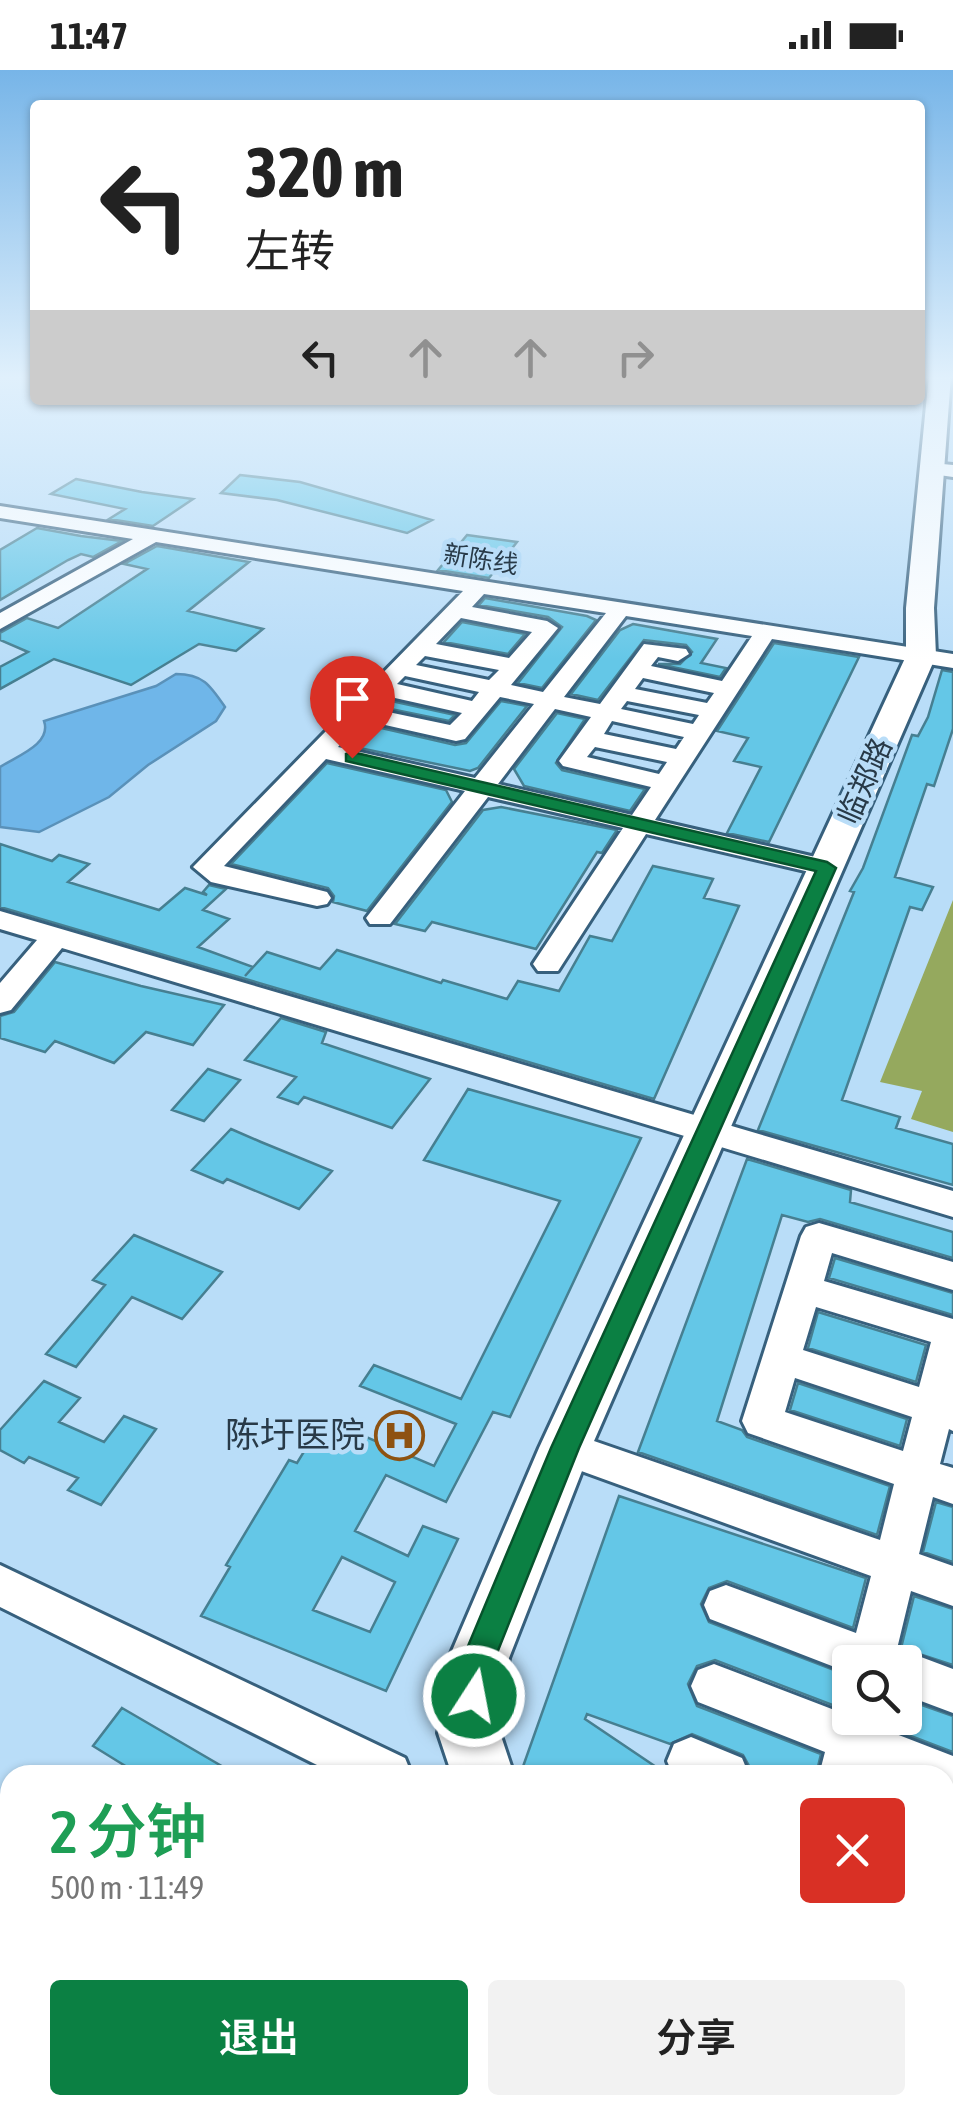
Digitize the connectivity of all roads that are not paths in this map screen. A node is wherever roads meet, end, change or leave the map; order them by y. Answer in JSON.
{"nodes":[{"id":1,"x":942,"y":470,"type":"edge"},
{"id":2,"x":0,"y":512,"type":"edge"},
{"id":3,"x":153,"y":536,"type":"junction"},
{"id":4,"x":479,"y":587,"type":"junction"},
{"id":5,"x":620,"y":609,"type":"junction"},
{"id":6,"x":6,"y":613,"type":"edge"},
{"id":7,"x":448,"y":619,"type":"junction"},
{"id":8,"x":766,"y":632,"type":"junction"},
{"id":9,"x":420,"y":648,"type":"junction"},
{"id":10,"x":678,"y":654,"type":"dead end"},
{"id":11,"x":937,"y":658,"type":"edge"},
{"id":12,"x":515,"y":666,"type":"junction"},
{"id":13,"x":400,"y":668,"type":"junction"},
{"id":14,"x":637,"y":670,"type":"junction"},
{"id":15,"x":381,"y":688,"type":"junction"},
{"id":16,"x":728,"y":688,"type":"junction"},
{"id":17,"x":495,"y":689,"type":"junction"},
{"id":18,"x":550,"y":700,"type":"junction"},
{"id":19,"x":614,"y":703,"type":"junction"},
{"id":20,"x":478,"y":708,"type":"junction"},
{"id":21,"x":357,"y":712,"type":"junction"},
{"id":22,"x":706,"y":722,"type":"junction"},
{"id":23,"x":588,"y":738,"type":"junction"},
{"id":24,"x":320,"y":750,"type":"junction"},
{"id":25,"x":682,"y":758,"type":"junction"},
{"id":26,"x":666,"y":783,"type":"junction"},
{"id":27,"x":482,"y":788,"type":"junction"},
{"id":28,"x":639,"y":824,"type":"junction"},
{"id":29,"x":827,"y":868,"type":"junction"},
{"id":30,"x":317,"y":898,"type":"dead end"},
{"id":31,"x":380,"y":918,"type":"dead end"},
{"id":32,"x":0,"y":920,"type":"edge"},
{"id":33,"x":55,"y":937,"type":"junction"},
{"id":34,"x":548,"y":964,"type":"dead end"},
{"id":35,"x":0,"y":1002,"type":"edge"},
{"id":36,"x":710,"y":1132,"type":"junction"},
{"id":37,"x":953,"y":1204,"type":"edge"},
{"id":38,"x":953,"y":1276,"type":"edge"},
{"id":39,"x":802,"y":1288,"type":"junction"},
{"id":40,"x":952,"y":1334,"type":"edge"},
{"id":41,"x":781,"y":1358,"type":"junction"},
{"id":42,"x":944,"y":1411,"type":"edge"},
{"id":43,"x":565,"y":1448,"type":"junction"},
{"id":44,"x":935,"y":1480,"type":"edge"},
{"id":45,"x":895,"y":1566,"type":"junction"},
{"id":46,"x":0,"y":1585,"type":"edge"},
{"id":47,"x":953,"y":1586,"type":"edge"},
{"id":48,"x":726,"y":1605,"type":"dead end"},
{"id":49,"x":884,"y":1645,"type":"edge"},
{"id":50,"x":832,"y":1646,"type":"edge"},
{"id":51,"x":922,"y":1680,"type":"edge"},
{"id":52,"x":714,"y":1686,"type":"dead end"},
{"id":53,"x":953,"y":1692,"type":"edge"},
{"id":54,"x":851,"y":1744,"type":"edge"},
{"id":55,"x":368,"y":1765,"type":"edge"},
{"id":56,"x":480,"y":1765,"type":"edge"},
{"id":57,"x":911,"y":1765,"type":"edge"}],
"edges":[{"from":1,"to":11,"type":"main road","name":"临郑路"},
{"from":2,"to":3,"type":"street","name":"新陈线"},
{"from":3,"to":4,"type":"street","name":"新陈线"},
{"from":3,"to":6,"type":"street"},
{"from":4,"to":5,"type":"street","name":"新陈线"},
{"from":4,"to":7,"type":"street"},
{"from":5,"to":8,"type":"street","name":"新陈线"},
{"from":5,"to":18,"type":"street"},
{"from":7,"to":9,"type":"street"},
{"from":7,"to":12,"type":"street"},
{"from":8,"to":11,"type":"street","name":"新陈线"},
{"from":8,"to":16,"type":"street"},
{"from":9,"to":12,"type":"street"},
{"from":9,"to":13,"type":"street"},
{"from":10,"to":14,"type":"street"},
{"from":11,"to":29,"type":"main road","name":"临郑路"},
{"from":12,"to":17,"type":"street"},
{"from":13,"to":15,"type":"street"},
{"from":13,"to":17,"type":"street"},
{"from":14,"to":16,"type":"street"},
{"from":14,"to":19,"type":"street"},
{"from":15,"to":20,"type":"street"},
{"from":15,"to":21,"type":"street"},
{"from":16,"to":22,"type":"street"},
{"from":17,"to":18,"type":"street"},
{"from":17,"to":20,"type":"street"},
{"from":18,"to":19,"type":"street"},
{"from":18,"to":27,"type":"street"},
{"from":19,"to":22,"type":"street"},
{"from":19,"to":23,"type":"street"},
{"from":20,"to":21,"type":"street"},
{"from":21,"to":24,"type":"street"},
{"from":22,"to":25,"type":"street"},
{"from":23,"to":25,"type":"street"},
{"from":23,"to":26,"type":"street"},
{"from":24,"to":27,"type":"street"},
{"from":24,"to":30,"type":"street"},
{"from":25,"to":26,"type":"street"},
{"from":26,"to":28,"type":"street"},
{"from":27,"to":28,"type":"street"},
{"from":27,"to":31,"type":"street"},
{"from":28,"to":29,"type":"street"},
{"from":28,"to":34,"type":"street"},
{"from":29,"to":36,"type":"main road","name":"临郑路"},
{"from":32,"to":33,"type":"street"},
{"from":33,"to":35,"type":"street"},
{"from":33,"to":36,"type":"street"},
{"from":36,"to":37,"type":"street"},
{"from":36,"to":43,"type":"main road","name":"临郑路"},
{"from":38,"to":39,"type":"street"},
{"from":39,"to":40,"type":"street"},
{"from":39,"to":41,"type":"street"},
{"from":40,"to":42,"type":"street"},
{"from":41,"to":42,"type":"street"},
{"from":41,"to":44,"type":"street"},
{"from":42,"to":44,"type":"street"},
{"from":43,"to":45,"type":"street"},
{"from":43,"to":56,"type":"main road","name":"临郑路"},
{"from":44,"to":45,"type":"street"},
{"from":45,"to":47,"type":"street"},
{"from":45,"to":49,"type":"street"},
{"from":46,"to":55,"type":"street"},
{"from":48,"to":50,"type":"street"},
{"from":51,"to":53,"type":"street"},
{"from":52,"to":54,"type":"street"},
{"from":54,"to":57,"type":"street"}]}
